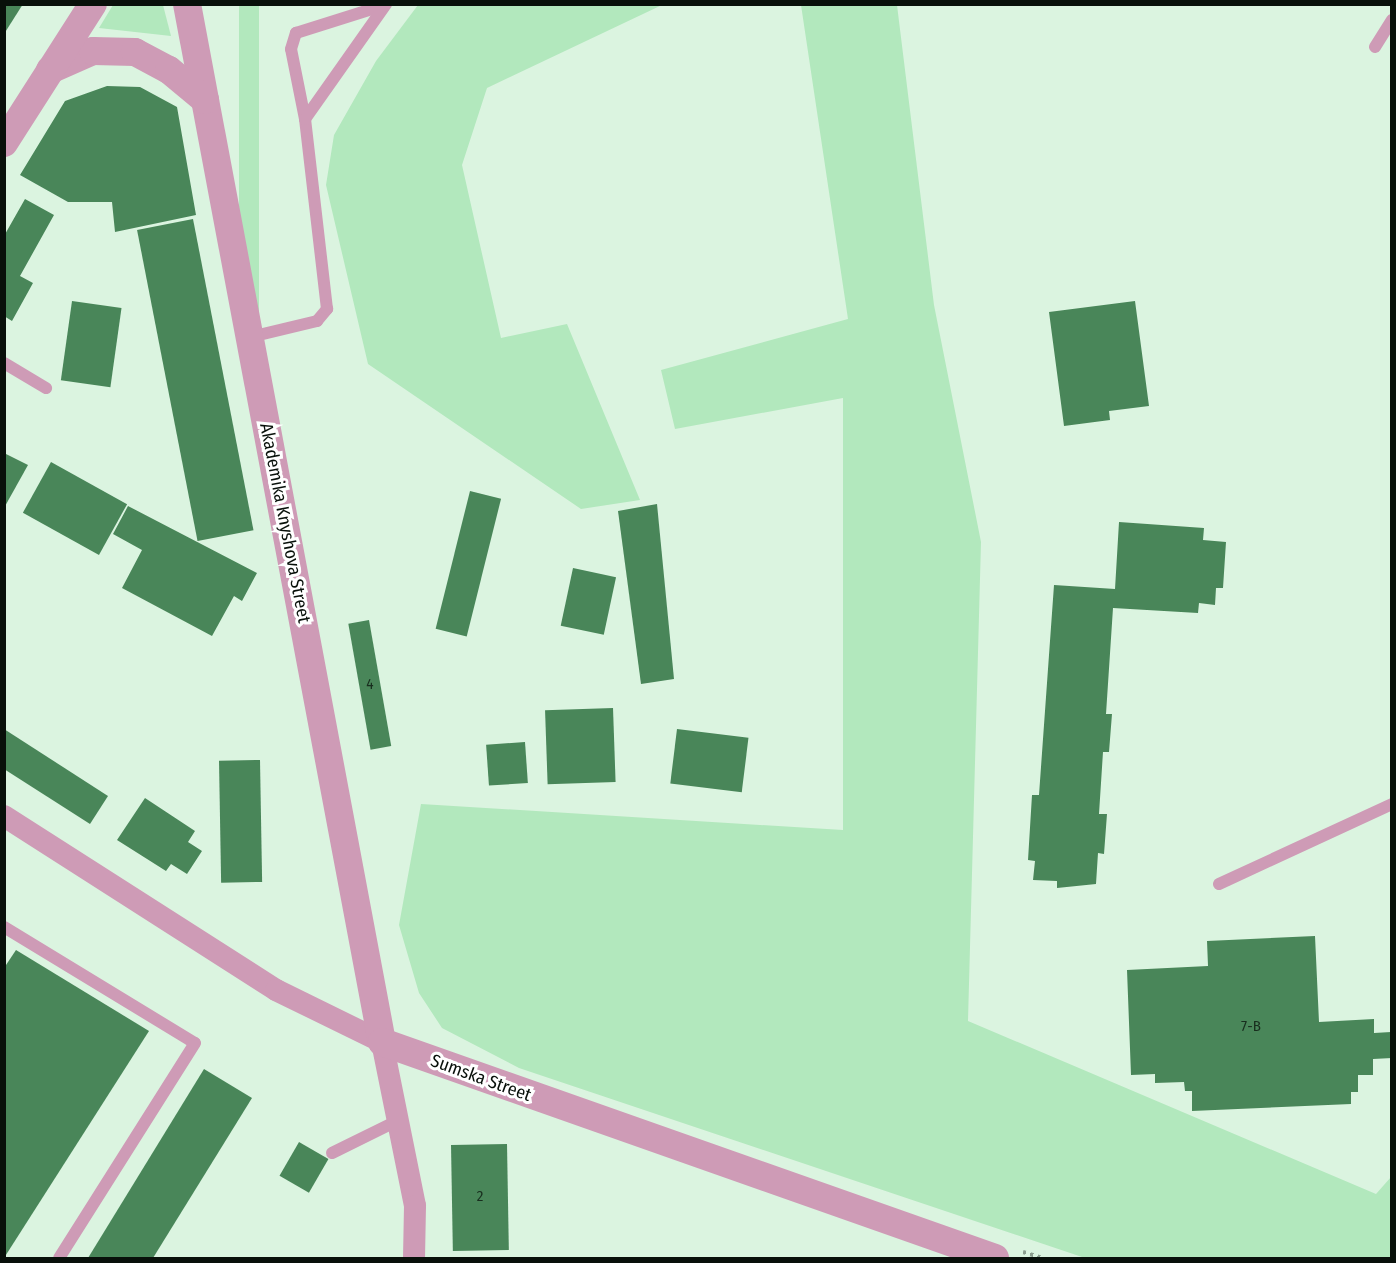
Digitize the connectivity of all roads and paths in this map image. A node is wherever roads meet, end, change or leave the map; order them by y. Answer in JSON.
{"nodes":[{"id":1,"x":93,"y":4,"type":"edge"},
{"id":2,"x":187,"y":4,"type":"edge"},
{"id":3,"x":385,"y":5,"type":"edge"},
{"id":4,"x":1392,"y":20,"type":"edge"},
{"id":5,"x":1375,"y":46,"type":"dead end"},
{"id":6,"x":50,"y":70,"type":"junction"},
{"id":7,"x":205,"y":100,"type":"junction"},
{"id":8,"x":305,"y":119,"type":"junction"},
{"id":9,"x":4,"y":143,"type":"edge"},
{"id":10,"x":250,"y":337,"type":"junction"},
{"id":11,"x":4,"y":363,"type":"edge"},
{"id":12,"x":46,"y":388,"type":"dead end"},
{"id":13,"x":1392,"y":804,"type":"edge"},
{"id":14,"x":4,"y":816,"type":"edge"},
{"id":15,"x":1219,"y":884,"type":"dead end"},
{"id":16,"x":4,"y":927,"type":"edge"},
{"id":17,"x":382,"y":1042,"type":"junction"},
{"id":18,"x":398,"y":1121,"type":"junction"},
{"id":19,"x":332,"y":1153,"type":"dead end"},
{"id":20,"x":59,"y":1258,"type":"edge"},
{"id":21,"x":414,"y":1258,"type":"edge"},
{"id":22,"x":995,"y":1258,"type":"edge"}],
"edges":[{"from":1,"to":6,"type":"street"},
{"from":2,"to":7,"type":"street","name":"Akademika Knyshova Street"},
{"from":3,"to":8,"type":"lane"},
{"from":3,"to":8,"type":"lane"},
{"from":4,"to":5,"type":"lane"},
{"from":6,"to":7,"type":"street"},
{"from":6,"to":9,"type":"street"},
{"from":7,"to":10,"type":"street","name":"Akademika Knyshova Street"},
{"from":8,"to":10,"type":"lane"},
{"from":10,"to":17,"type":"street","name":"Akademika Knyshova Street"},
{"from":11,"to":12,"type":"lane"},
{"from":13,"to":15,"type":"lane"},
{"from":14,"to":17,"type":"street","name":"Sumska Street"},
{"from":16,"to":20,"type":"lane"},
{"from":17,"to":18,"type":"street"},
{"from":17,"to":22,"type":"street","name":"Sumska Street"},
{"from":18,"to":19,"type":"lane"},
{"from":18,"to":21,"type":"street"}]}
